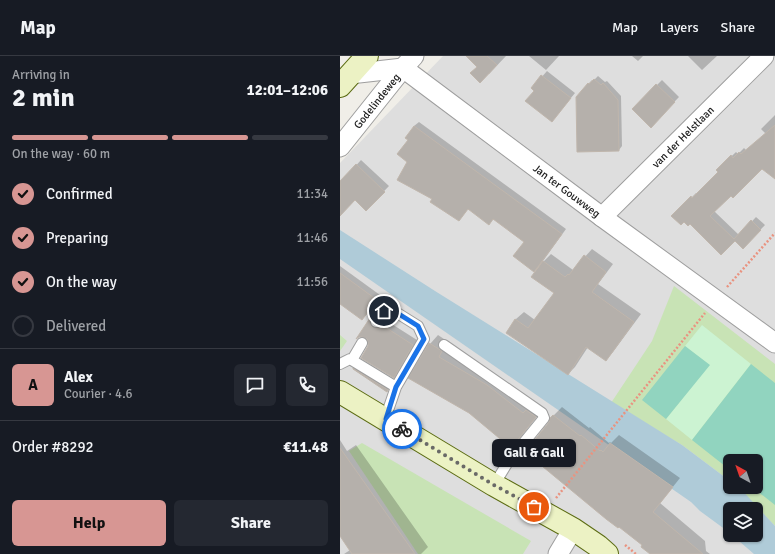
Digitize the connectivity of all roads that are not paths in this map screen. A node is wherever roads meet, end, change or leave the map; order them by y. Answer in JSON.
{"nodes":[{"id":1,"x":367,"y":56,"type":"edge"},
{"id":2,"x":764,"y":56,"type":"edge"},
{"id":3,"x":409,"y":62,"type":"edge"},
{"id":4,"x":345,"y":80,"type":"edge"},
{"id":5,"x":340,"y":147,"type":"edge"},
{"id":6,"x":602,"y":217,"type":"junction"},
{"id":7,"x":376,"y":322,"type":"dead end"},
{"id":8,"x":362,"y":343,"type":"dead end"},
{"id":9,"x":775,"y":343,"type":"edge"},
{"id":10,"x":444,"y":345,"type":"dead end"},
{"id":11,"x":352,"y":360,"type":"junction"},
{"id":12,"x":340,"y":364,"type":"edge"},
{"id":13,"x":396,"y":387,"type":"junction"},
{"id":14,"x":340,"y":392,"type":"edge"},
{"id":15,"x":386,"y":419,"type":"junction"},
{"id":16,"x":494,"y":485,"type":"junction"},
{"id":17,"x":573,"y":529,"type":"junction"},
{"id":18,"x":558,"y":554,"type":"edge"},
{"id":19,"x":607,"y":554,"type":"edge"}],
"edges":[{"from":1,"to":4,"type":"street"},
{"from":2,"to":6,"type":"street","name":"van der Helstlaan"},
{"from":3,"to":4,"type":"street"},
{"from":3,"to":5,"type":"street","name":"Godelindeweg"},
{"from":3,"to":6,"type":"street","name":"Jan ter Gouwweg"},
{"from":6,"to":9,"type":"street","name":"Jan ter Gouwweg"},
{"from":7,"to":13,"type":"lane"},
{"from":8,"to":11,"type":"lane"},
{"from":10,"to":16,"type":"lane"},
{"from":11,"to":12,"type":"lane"},
{"from":11,"to":13,"type":"lane"},
{"from":13,"to":15,"type":"lane"},
{"from":14,"to":15,"type":"street"},
{"from":15,"to":16,"type":"street"},
{"from":16,"to":17,"type":"street"},
{"from":17,"to":18,"type":"street"},
{"from":17,"to":19,"type":"street"}]}
